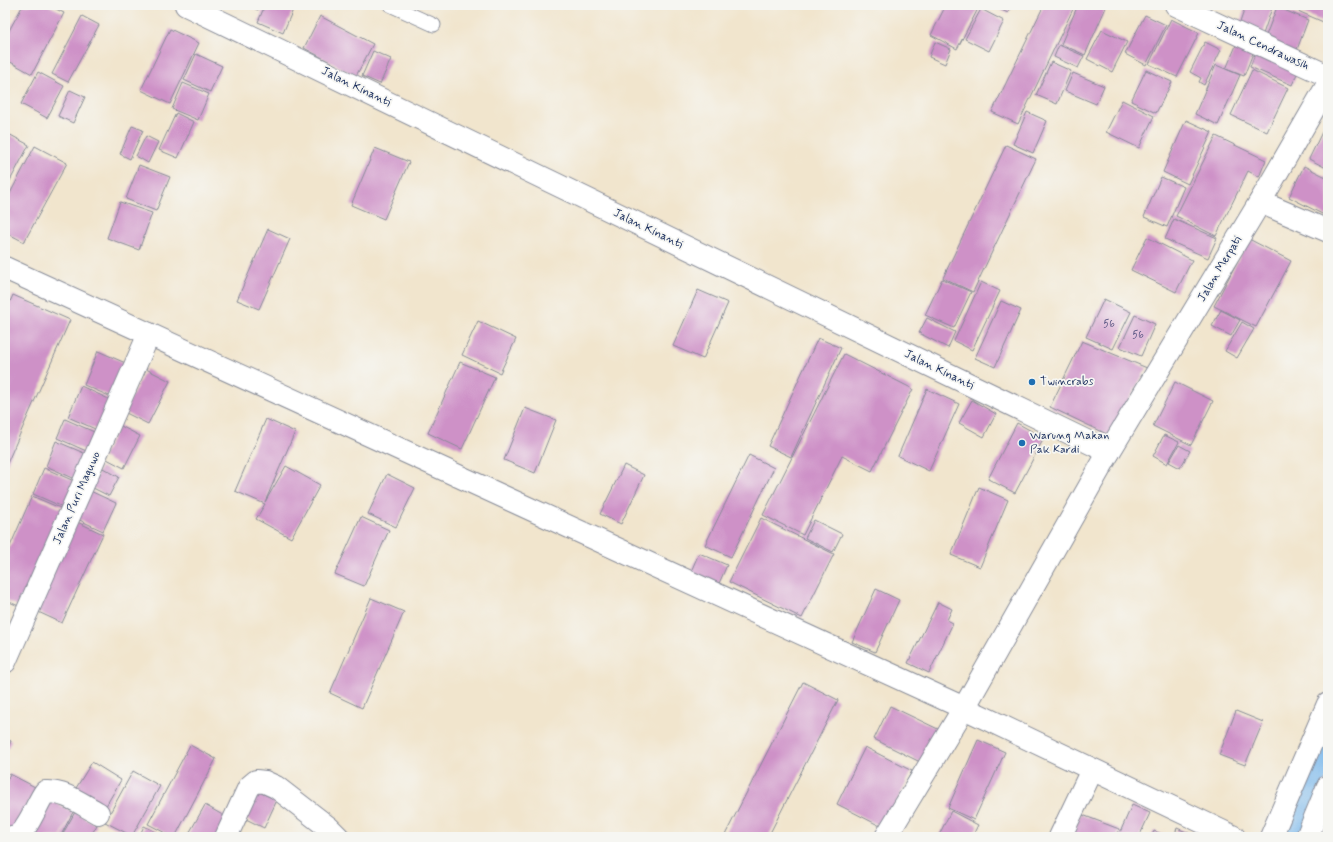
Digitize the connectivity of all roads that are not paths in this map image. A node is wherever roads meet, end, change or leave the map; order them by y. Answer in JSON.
{"nodes":[{"id":1,"x":186,"y":5,"type":"edge"},
{"id":2,"x":390,"y":5,"type":"edge"},
{"id":3,"x":1176,"y":5,"type":"edge"},
{"id":4,"x":434,"y":24,"type":"dead end"},
{"id":5,"x":1328,"y":76,"type":"edge"},
{"id":6,"x":1328,"y":84,"type":"edge"},
{"id":7,"x":1260,"y":202,"type":"junction"},
{"id":8,"x":1328,"y":231,"type":"edge"},
{"id":9,"x":5,"y":268,"type":"edge"},
{"id":10,"x":148,"y":334,"type":"junction"},
{"id":11,"x":1109,"y":452,"type":"junction"},
{"id":12,"x":5,"y":662,"type":"edge"},
{"id":13,"x":1328,"y":704,"type":"edge"},
{"id":14,"x":964,"y":708,"type":"junction"},
{"id":15,"x":1092,"y":770,"type":"junction"},
{"id":16,"x":1328,"y":786,"type":"edge"},
{"id":17,"x":98,"y":813,"type":"dead end"},
{"id":18,"x":12,"y":837,"type":"edge"},
{"id":19,"x":226,"y":837,"type":"edge"},
{"id":20,"x":338,"y":837,"type":"edge"},
{"id":21,"x":886,"y":837,"type":"edge"},
{"id":22,"x":1060,"y":837,"type":"edge"},
{"id":23,"x":1234,"y":837,"type":"edge"},
{"id":24,"x":1271,"y":837,"type":"edge"},
{"id":25,"x":1307,"y":837,"type":"edge"}],
"edges":[{"from":1,"to":11,"type":"street","name":"Jalan Kinanti"},
{"from":2,"to":4,"type":"lane"},
{"from":3,"to":5,"type":"street","name":"Jalan Cendrawasih"},
{"from":6,"to":7,"type":"street","name":"Jalan Merpati"},
{"from":7,"to":8,"type":"street"},
{"from":7,"to":11,"type":"street","name":"Jalan Merpati"},
{"from":9,"to":10,"type":"street"},
{"from":10,"to":12,"type":"street","name":"Jalan Puri Maguwo"},
{"from":10,"to":14,"type":"street"},
{"from":11,"to":14,"type":"street","name":"Jalan Merpati"},
{"from":13,"to":24,"type":"street"},
{"from":14,"to":15,"type":"street"},
{"from":14,"to":21,"type":"street","name":"Jalan Merpati"},
{"from":15,"to":22,"type":"street"},
{"from":15,"to":23,"type":"street"},
{"from":16,"to":25,"type":"street"},
{"from":17,"to":18,"type":"street"},
{"from":19,"to":20,"type":"street"}]}
